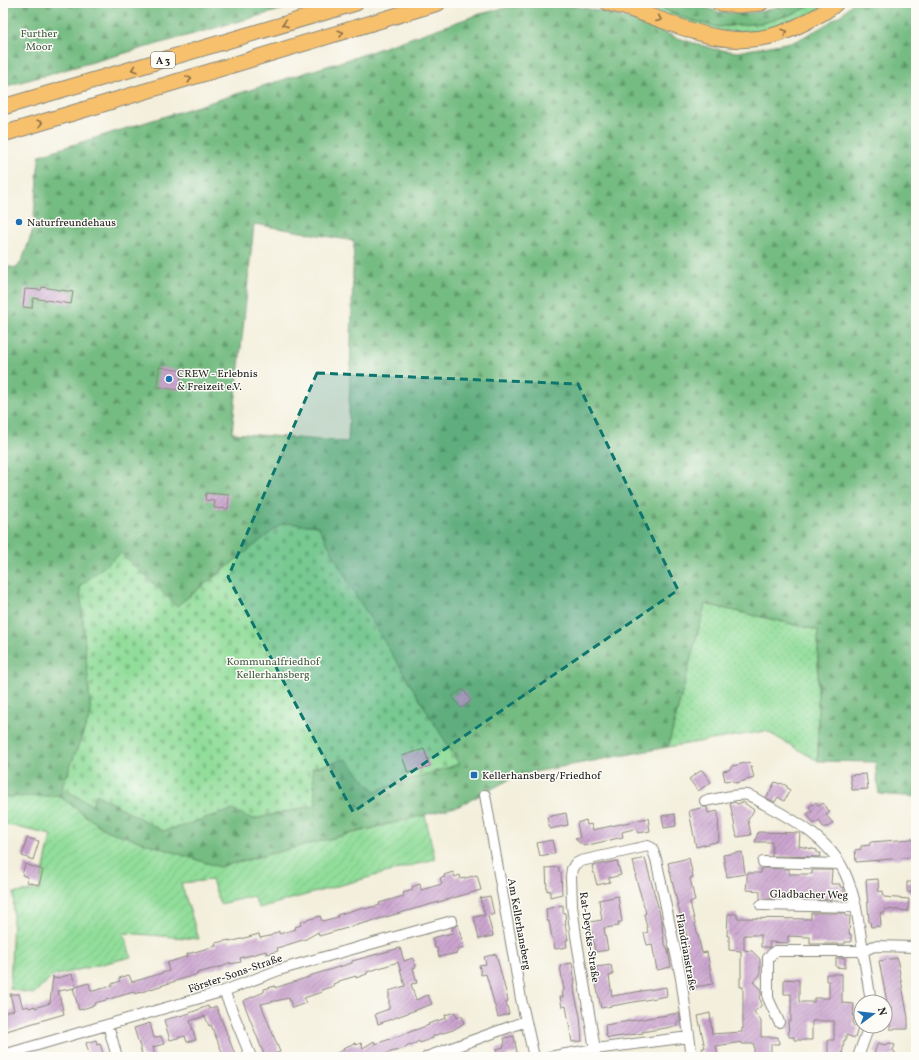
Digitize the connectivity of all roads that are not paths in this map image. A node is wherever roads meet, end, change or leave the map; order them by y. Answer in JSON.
{"nodes":[{"id":1,"x":340,"y":3,"type":"edge"},
{"id":2,"x":356,"y":3,"type":"edge"},
{"id":3,"x":438,"y":3,"type":"edge"},
{"id":4,"x":608,"y":3,"type":"edge"},
{"id":5,"x":719,"y":3,"type":"edge"},
{"id":6,"x":761,"y":3,"type":"edge"},
{"id":7,"x":836,"y":3,"type":"edge"},
{"id":8,"x":322,"y":13,"type":"junction"},
{"id":9,"x":3,"y":107,"type":"edge"},
{"id":10,"x":3,"y":134,"type":"edge"},
{"id":11,"x":485,"y":795,"type":"dead end"},
{"id":12,"x":705,"y":801,"type":"dead end"},
{"id":13,"x":654,"y":852,"type":"joint"},
{"id":14,"x":763,"y":862,"type":"dead end"},
{"id":15,"x":840,"y":864,"type":"junction"},
{"id":16,"x":761,"y":905,"type":"dead end"},
{"id":17,"x":856,"y":907,"type":"junction"},
{"id":18,"x":452,"y":921,"type":"dead end"},
{"id":19,"x":916,"y":947,"type":"edge"},
{"id":20,"x":863,"y":951,"type":"junction"},
{"id":21,"x":224,"y":991,"type":"junction"},
{"id":22,"x":870,"y":994,"type":"edge"},
{"id":23,"x":526,"y":1021,"type":"junction"},
{"id":24,"x":779,"y":1022,"type":"dead end"},
{"id":25,"x":108,"y":1025,"type":"junction"},
{"id":26,"x":866,"y":1034,"type":"edge"},
{"id":27,"x":689,"y":1037,"type":"junction"},
{"id":28,"x":595,"y":1049,"type":"junction"},
{"id":29,"x":3,"y":1055,"type":"edge"},
{"id":30,"x":117,"y":1057,"type":"edge"},
{"id":31,"x":251,"y":1057,"type":"edge"},
{"id":32,"x":427,"y":1057,"type":"edge"},
{"id":33,"x":534,"y":1057,"type":"edge"},
{"id":34,"x":549,"y":1057,"type":"edge"},
{"id":35,"x":692,"y":1057,"type":"edge"},
{"id":36,"x":858,"y":1057,"type":"edge"}],
"edges":[{"from":1,"to":8,"type":"highway"},
{"from":2,"to":8,"type":"highway","number":"A 3"},
{"from":10,"to":3,"type":"highway","number":"A 3","one_way":true},
{"from":4,"to":7,"type":"highway","one_way":true},
{"from":5,"to":6,"type":"highway"},
{"from":8,"to":9,"type":"highway","number":"A 3","one_way":true},
{"from":11,"to":23,"type":"street","name":"Am Kellerhansberg"},
{"from":12,"to":15,"type":"street","name":"Gladbacher Weg"},
{"from":13,"to":27,"type":"street","name":"Flandrianstraße"},
{"from":13,"to":28,"type":"street","name":"Rat-Deycks-Straße"},
{"from":14,"to":15,"type":"street"},
{"from":15,"to":17,"type":"street","name":"Gladbacher Weg"},
{"from":16,"to":17,"type":"street","name":"Gladbacher Weg"},
{"from":17,"to":20,"type":"street","name":"Gladbacher Weg"},
{"from":18,"to":21,"type":"street","name":"Förster-Sons-Straße"},
{"from":19,"to":20,"type":"street"},
{"from":20,"to":22,"type":"street","name":"Gladbacher Weg"},
{"from":20,"to":24,"type":"street"},
{"from":21,"to":25,"type":"street","name":"Förster-Sons-Straße"},
{"from":21,"to":31,"type":"street"},
{"from":23,"to":32,"type":"street"},
{"from":23,"to":33,"type":"street","name":"Am Kellerhansberg"},
{"from":25,"to":29,"type":"street","name":"Förster-Sons-Straße"},
{"from":25,"to":30,"type":"street"},
{"from":26,"to":36,"type":"street"},
{"from":27,"to":28,"type":"street"},
{"from":27,"to":35,"type":"street","name":"Flandrianstraße"},
{"from":28,"to":34,"type":"street"}]}
